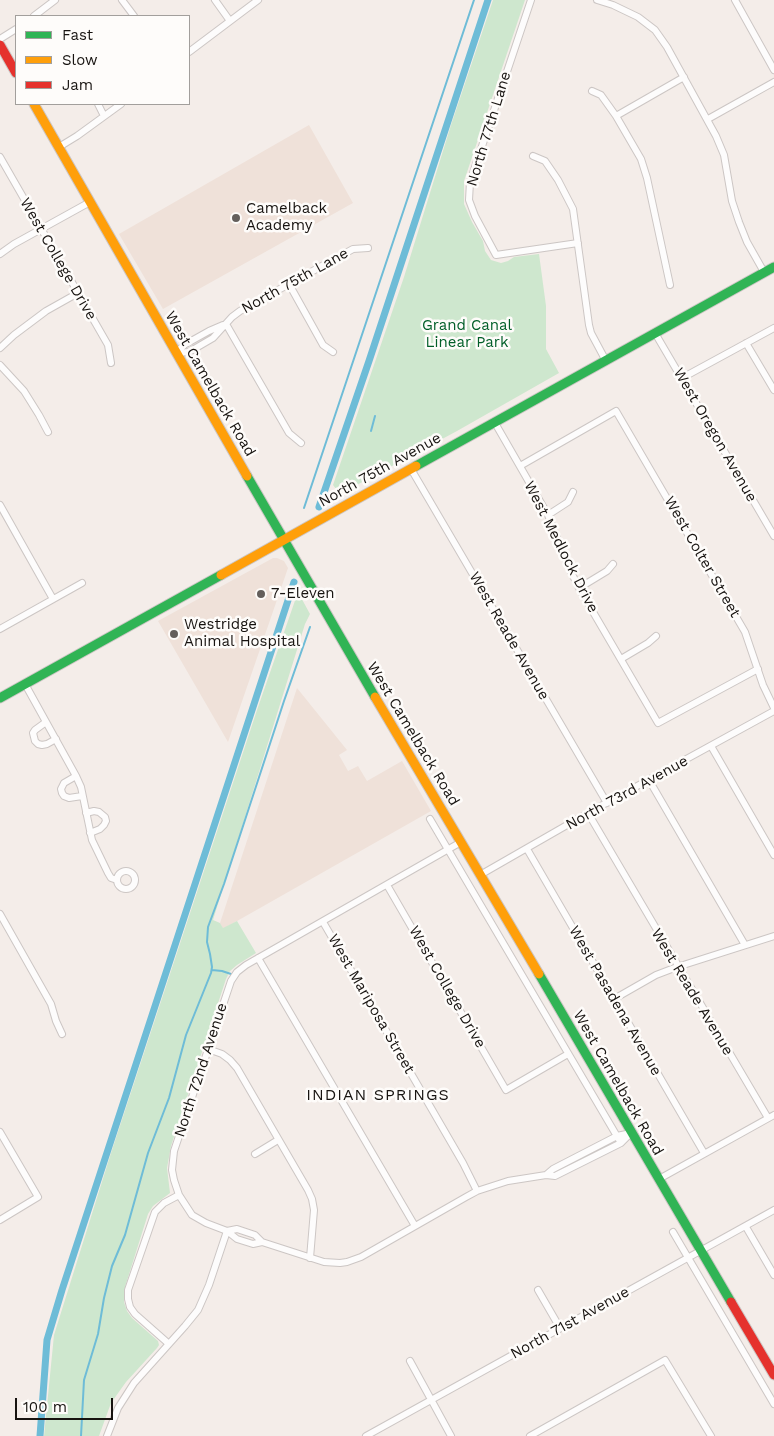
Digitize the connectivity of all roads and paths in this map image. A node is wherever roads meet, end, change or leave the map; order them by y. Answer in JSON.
{"nodes":[{"id":1,"x":54,"y":0,"type":"edge"},
{"id":2,"x":122,"y":0,"type":"edge"},
{"id":3,"x":215,"y":0,"type":"edge"},
{"id":4,"x":258,"y":0,"type":"edge"},
{"id":5,"x":531,"y":0,"type":"edge"},
{"id":6,"x":597,"y":0,"type":"edge"},
{"id":7,"x":735,"y":0,"type":"edge"},
{"id":8,"x":614,"y":2,"type":"edge"},
{"id":9,"x":43,"y":9,"type":"junction"},
{"id":10,"x":35,"y":15,"type":"edge"},
{"id":11,"x":47,"y":15,"type":"edge"},
{"id":12,"x":133,"y":15,"type":"edge"},
{"id":13,"x":230,"y":21,"type":"junction"},
{"id":14,"x":15,"y":30,"type":"edge"},
{"id":15,"x":0,"y":39,"type":"edge"},
{"id":16,"x":0,"y":45,"type":"edge"},
{"id":17,"x":190,"y":51,"type":"edge"},
{"id":18,"x":774,"y":70,"type":"edge"},
{"id":19,"x":15,"y":71,"type":"edge"},
{"id":20,"x":684,"y":77,"type":"junction"},
{"id":21,"x":774,"y":82,"type":"edge"},
{"id":22,"x":592,"y":91,"type":"dead end"},
{"id":23,"x":35,"y":105,"type":"edge"},
{"id":24,"x":98,"y":105,"type":"edge"},
{"id":25,"x":120,"y":105,"type":"edge"},
{"id":26,"x":104,"y":116,"type":"junction"},
{"id":27,"x":616,"y":116,"type":"junction"},
{"id":28,"x":708,"y":119,"type":"junction"},
{"id":29,"x":58,"y":147,"type":"junction"},
{"id":30,"x":0,"y":156,"type":"edge"},
{"id":31,"x":533,"y":156,"type":"dead end"},
{"id":32,"x":90,"y":202,"type":"junction"},
{"id":33,"x":41,"y":229,"type":"junction"},
{"id":34,"x":578,"y":243,"type":"junction"},
{"id":35,"x":368,"y":248,"type":"dead end"},
{"id":36,"x":0,"y":254,"type":"edge"},
{"id":37,"x":774,"y":267,"type":"edge"},
{"id":38,"x":764,"y":272,"type":"junction"},
{"id":39,"x":289,"y":284,"type":"junction"},
{"id":40,"x":670,"y":285,"type":"dead end"},
{"id":41,"x":78,"y":293,"type":"junction"},
{"id":42,"x":226,"y":324,"type":"junction"},
{"id":43,"x":774,"y":328,"type":"edge"},
{"id":44,"x":655,"y":333,"type":"junction"},
{"id":45,"x":746,"y":343,"type":"junction"},
{"id":46,"x":0,"y":348,"type":"edge"},
{"id":47,"x":333,"y":352,"type":"dead end"},
{"id":48,"x":176,"y":353,"type":"junction"},
{"id":49,"x":606,"y":361,"type":"junction"},
{"id":50,"x":111,"y":363,"type":"dead end"},
{"id":51,"x":0,"y":365,"type":"edge"},
{"id":52,"x":682,"y":378,"type":"junction"},
{"id":53,"x":774,"y":390,"type":"edge"},
{"id":54,"x":495,"y":423,"type":"junction"},
{"id":55,"x":48,"y":432,"type":"dead end"},
{"id":56,"x":301,"y":443,"type":"dead end"},
{"id":57,"x":520,"y":466,"type":"junction"},
{"id":58,"x":411,"y":469,"type":"junction"},
{"id":59,"x":573,"y":492,"type":"dead end"},
{"id":60,"x":0,"y":505,"type":"edge"},
{"id":61,"x":548,"y":515,"type":"junction"},
{"id":62,"x":774,"y":536,"type":"edge"},
{"id":63,"x":284,"y":540,"type":"junction"},
{"id":64,"x":613,"y":564,"type":"dead end"},
{"id":65,"x":82,"y":583,"type":"dead end"},
{"id":66,"x":579,"y":588,"type":"junction"},
{"id":67,"x":53,"y":599,"type":"junction"},
{"id":68,"x":0,"y":629,"type":"edge"},
{"id":69,"x":656,"y":636,"type":"dead end"},
{"id":70,"x":621,"y":659,"type":"junction"},
{"id":71,"x":758,"y":669,"type":"junction"},
{"id":72,"x":25,"y":684,"type":"junction"},
{"id":73,"x":0,"y":698,"type":"edge"},
{"id":74,"x":774,"y":710,"type":"edge"},
{"id":75,"x":46,"y":722,"type":"junction"},
{"id":76,"x":56,"y":739,"type":"junction"},
{"id":77,"x":711,"y":746,"type":"junction"},
{"id":78,"x":76,"y":776,"type":"junction"},
{"id":79,"x":649,"y":780,"type":"junction"},
{"id":80,"x":82,"y":796,"type":"junction"},
{"id":81,"x":607,"y":803,"type":"junction"},
{"id":82,"x":86,"y":813,"type":"junction"},
{"id":83,"x":588,"y":814,"type":"junction"},
{"id":84,"x":430,"y":818,"type":"dead end"},
{"id":85,"x":90,"y":833,"type":"junction"},
{"id":86,"x":461,"y":842,"type":"junction"},
{"id":87,"x":527,"y":849,"type":"junction"},
{"id":88,"x":449,"y":850,"type":"junction"},
{"id":89,"x":774,"y":855,"type":"edge"},
{"id":90,"x":480,"y":875,"type":"junction"},
{"id":91,"x":116,"y":880,"type":"dead end"},
{"id":92,"x":387,"y":885,"type":"junction"},
{"id":93,"x":0,"y":914,"type":"edge"},
{"id":94,"x":323,"y":922,"type":"junction"},
{"id":95,"x":774,"y":936,"type":"edge"},
{"id":96,"x":745,"y":945,"type":"junction"},
{"id":97,"x":258,"y":958,"type":"junction"},
{"id":98,"x":677,"y":967,"type":"junction"},
{"id":99,"x":614,"y":999,"type":"junction"},
{"id":100,"x":62,"y":1034,"type":"dead end"},
{"id":101,"x":208,"y":1050,"type":"junction"},
{"id":102,"x":568,"y":1054,"type":"junction"},
{"id":103,"x":771,"y":1117,"type":"edge"},
{"id":104,"x":0,"y":1132,"type":"edge"},
{"id":105,"x":632,"y":1132,"type":"junction"},
{"id":106,"x":616,"y":1136,"type":"junction"},
{"id":107,"x":278,"y":1140,"type":"junction"},
{"id":108,"x":621,"y":1143,"type":"junction"},
{"id":109,"x":587,"y":1151,"type":"junction"},
{"id":110,"x":704,"y":1153,"type":"junction"},
{"id":111,"x":255,"y":1154,"type":"dead end"},
{"id":112,"x":591,"y":1158,"type":"junction"},
{"id":113,"x":546,"y":1175,"type":"junction"},
{"id":114,"x":659,"y":1179,"type":"junction"},
{"id":115,"x":477,"y":1191,"type":"junction"},
{"id":116,"x":180,"y":1195,"type":"junction"},
{"id":117,"x":774,"y":1210,"type":"edge"},
{"id":118,"x":0,"y":1220,"type":"edge"},
{"id":119,"x":415,"y":1226,"type":"junction"},
{"id":120,"x":746,"y":1226,"type":"junction"},
{"id":121,"x":227,"y":1231,"type":"junction"},
{"id":122,"x":672,"y":1232,"type":"dead end"},
{"id":123,"x":262,"y":1242,"type":"junction"},
{"id":124,"x":701,"y":1251,"type":"junction"},
{"id":125,"x":310,"y":1258,"type":"junction"},
{"id":126,"x":688,"y":1258,"type":"junction"},
{"id":127,"x":774,"y":1275,"type":"edge"},
{"id":128,"x":538,"y":1290,"type":"dead end"},
{"id":129,"x":560,"y":1328,"type":"junction"},
{"id":130,"x":169,"y":1344,"type":"junction"},
{"id":131,"x":410,"y":1361,"type":"dead end"},
{"id":132,"x":774,"y":1375,"type":"edge"},
{"id":133,"x":431,"y":1400,"type":"junction"},
{"id":134,"x":774,"y":1404,"type":"edge"},
{"id":135,"x":542,"y":1433,"type":"edge"},
{"id":136,"x":107,"y":1436,"type":"edge"},
{"id":137,"x":366,"y":1436,"type":"edge"},
{"id":138,"x":451,"y":1436,"type":"edge"},
{"id":139,"x":530,"y":1436,"type":"edge"},
{"id":140,"x":710,"y":1436,"type":"edge"}],
"edges":[{"from":1,"to":9,"type":"street"},
{"from":2,"to":12,"type":"street"},
{"from":3,"to":13,"type":"street"},
{"from":4,"to":13,"type":"street"},
{"from":5,"to":34,"type":"street","name":"North 77th Lane"},
{"from":6,"to":8,"type":"street"},
{"from":7,"to":18,"type":"street"},
{"from":8,"to":20,"type":"street"},
{"from":9,"to":10,"type":"street"},
{"from":9,"to":11,"type":"street"},
{"from":13,"to":17,"type":"street"},
{"from":14,"to":15,"type":"street"},
{"from":16,"to":19,"type":"main road"},
{"from":20,"to":27,"type":"street"},
{"from":20,"to":28,"type":"street"},
{"from":21,"to":28,"type":"street"},
{"from":22,"to":27,"type":"street"},
{"from":23,"to":29,"type":"main road","name":"West Camelback Road"},
{"from":24,"to":26,"type":"street"},
{"from":25,"to":26,"type":"street"},
{"from":26,"to":29,"type":"street"},
{"from":27,"to":40,"type":"street"},
{"from":28,"to":38,"type":"street"},
{"from":29,"to":32,"type":"main road","name":"West Camelback Road"},
{"from":30,"to":33,"type":"street","name":"West College Drive"},
{"from":31,"to":34,"type":"street"},
{"from":32,"to":33,"type":"street"},
{"from":32,"to":48,"type":"main road","name":"West Camelback Road"},
{"from":33,"to":36,"type":"street"},
{"from":33,"to":41,"type":"street","name":"West College Drive"},
{"from":34,"to":49,"type":"street"},
{"from":35,"to":39,"type":"street","name":"North 75th Lane"},
{"from":37,"to":38,"type":"main road","name":"North 75th Avenue"},
{"from":38,"to":44,"type":"main road","name":"North 75th Avenue"},
{"from":39,"to":42,"type":"street","name":"North 75th Lane"},
{"from":39,"to":47,"type":"street"},
{"from":41,"to":46,"type":"street"},
{"from":41,"to":50,"type":"street","name":"West College Drive"},
{"from":42,"to":48,"type":"street","name":"North 75th Lane"},
{"from":42,"to":56,"type":"street"},
{"from":43,"to":45,"type":"street"},
{"from":44,"to":49,"type":"main road","name":"North 75th Avenue"},
{"from":44,"to":52,"type":"street","name":"West Oregon Avenue"},
{"from":45,"to":52,"type":"street"},
{"from":45,"to":53,"type":"street"},
{"from":48,"to":63,"type":"main road","name":"West Camelback Road"},
{"from":49,"to":54,"type":"main road","name":"North 75th Avenue"},
{"from":51,"to":55,"type":"street"},
{"from":52,"to":62,"type":"street","name":"West Oregon Avenue"},
{"from":54,"to":57,"type":"street","name":"West Medlock Drive"},
{"from":54,"to":58,"type":"main road","name":"North 75th Avenue"},
{"from":57,"to":61,"type":"street","name":"West Medlock Drive"},
{"from":57,"to":71,"type":"street","name":"West Colter Street"},
{"from":58,"to":63,"type":"main road","name":"North 75th Avenue"},
{"from":58,"to":81,"type":"street","name":"West Reade Avenue"},
{"from":59,"to":61,"type":"street"},
{"from":60,"to":67,"type":"street"},
{"from":61,"to":66,"type":"street","name":"West Medlock Drive"},
{"from":63,"to":72,"type":"main road","name":"North 75th Avenue"},
{"from":63,"to":86,"type":"main road","name":"West Camelback Road"},
{"from":64,"to":66,"type":"street"},
{"from":65,"to":67,"type":"street"},
{"from":66,"to":70,"type":"street","name":"West Medlock Drive"},
{"from":67,"to":68,"type":"street"},
{"from":69,"to":70,"type":"street"},
{"from":70,"to":71,"type":"street","name":"West Medlock Drive"},
{"from":71,"to":74,"type":"street","name":"West Colter Street"},
{"from":72,"to":73,"type":"main road","name":"North 75th Avenue"},
{"from":72,"to":75,"type":"street"},
{"from":74,"to":77,"type":"street","name":"North 73rd Avenue"},
{"from":75,"to":76,"type":"street"},
{"from":75,"to":76,"type":"street"},
{"from":76,"to":78,"type":"street"},
{"from":77,"to":79,"type":"street","name":"North 73rd Avenue"},
{"from":77,"to":89,"type":"street"},
{"from":78,"to":80,"type":"street"},
{"from":78,"to":80,"type":"street"},
{"from":79,"to":81,"type":"street","name":"North 73rd Avenue"},
{"from":79,"to":96,"type":"street"},
{"from":80,"to":82,"type":"street"},
{"from":81,"to":83,"type":"street","name":"North 73rd Avenue"},
{"from":82,"to":85,"type":"street"},
{"from":82,"to":85,"type":"street"},
{"from":83,"to":87,"type":"street","name":"North 73rd Avenue"},
{"from":83,"to":98,"type":"street","name":"West Reade Avenue"},
{"from":84,"to":88,"type":"street","name":"West Camelback Road"},
{"from":85,"to":91,"type":"street"},
{"from":86,"to":88,"type":"street"},
{"from":86,"to":90,"type":"main road","name":"West Camelback Road"},
{"from":87,"to":90,"type":"street","name":"North 73rd Avenue"},
{"from":87,"to":99,"type":"street","name":"West Pasadena Avenue"},
{"from":88,"to":92,"type":"street"},
{"from":88,"to":102,"type":"street","name":"West Camelback Road"},
{"from":90,"to":105,"type":"main road","name":"West Camelback Road"},
{"from":92,"to":94,"type":"street"},
{"from":92,"to":102,"type":"street","name":"West College Drive"},
{"from":93,"to":100,"type":"street"},
{"from":94,"to":97,"type":"street"},
{"from":94,"to":115,"type":"street","name":"West Mariposa Street"},
{"from":95,"to":96,"type":"street"},
{"from":96,"to":98,"type":"street"},
{"from":97,"to":101,"type":"street","name":"North 72nd Avenue"},
{"from":97,"to":119,"type":"street"},
{"from":98,"to":99,"type":"street"},
{"from":98,"to":103,"type":"street","name":"West Reade Avenue"},
{"from":99,"to":110,"type":"street","name":"West Pasadena Avenue"},
{"from":101,"to":107,"type":"street"},
{"from":101,"to":116,"type":"street","name":"North 72nd Avenue"},
{"from":102,"to":106,"type":"street","name":"West Camelback Road"},
{"from":103,"to":110,"type":"street"},
{"from":104,"to":118,"type":"street"},
{"from":105,"to":106,"type":"street"},
{"from":105,"to":108,"type":"street"},
{"from":105,"to":114,"type":"main road","name":"West Camelback Road"},
{"from":106,"to":108,"type":"street","name":"West Camelback Road"},
{"from":106,"to":109,"type":"street"},
{"from":107,"to":111,"type":"street"},
{"from":107,"to":125,"type":"street"},
{"from":108,"to":112,"type":"street"},
{"from":109,"to":112,"type":"street"},
{"from":109,"to":113,"type":"street"},
{"from":110,"to":114,"type":"street"},
{"from":112,"to":113,"type":"street"},
{"from":113,"to":115,"type":"street"},
{"from":114,"to":124,"type":"main road","name":"West Camelback Road"},
{"from":115,"to":119,"type":"street"},
{"from":116,"to":121,"type":"street","name":"North 72nd Avenue"},
{"from":116,"to":130,"type":"street"},
{"from":117,"to":120,"type":"street","name":"North 71st Avenue"},
{"from":119,"to":125,"type":"street"},
{"from":120,"to":124,"type":"street","name":"North 71st Avenue"},
{"from":120,"to":127,"type":"street"},
{"from":121,"to":123,"type":"street"},
{"from":121,"to":123,"type":"street"},
{"from":121,"to":130,"type":"street"},
{"from":122,"to":126,"type":"street"},
{"from":123,"to":125,"type":"street"},
{"from":124,"to":126,"type":"street","name":"North 71st Avenue"},
{"from":124,"to":132,"type":"main road","name":"West Camelback Road"},
{"from":126,"to":129,"type":"street","name":"North 71st Avenue"},
{"from":126,"to":134,"type":"street"},
{"from":128,"to":129,"type":"street"},
{"from":129,"to":133,"type":"street","name":"North 71st Avenue"},
{"from":130,"to":136,"type":"street"},
{"from":131,"to":133,"type":"street"},
{"from":133,"to":137,"type":"street","name":"North 71st Avenue"},
{"from":133,"to":138,"type":"street"},
{"from":135,"to":139,"type":"street"},
{"from":135,"to":140,"type":"street"}]}
